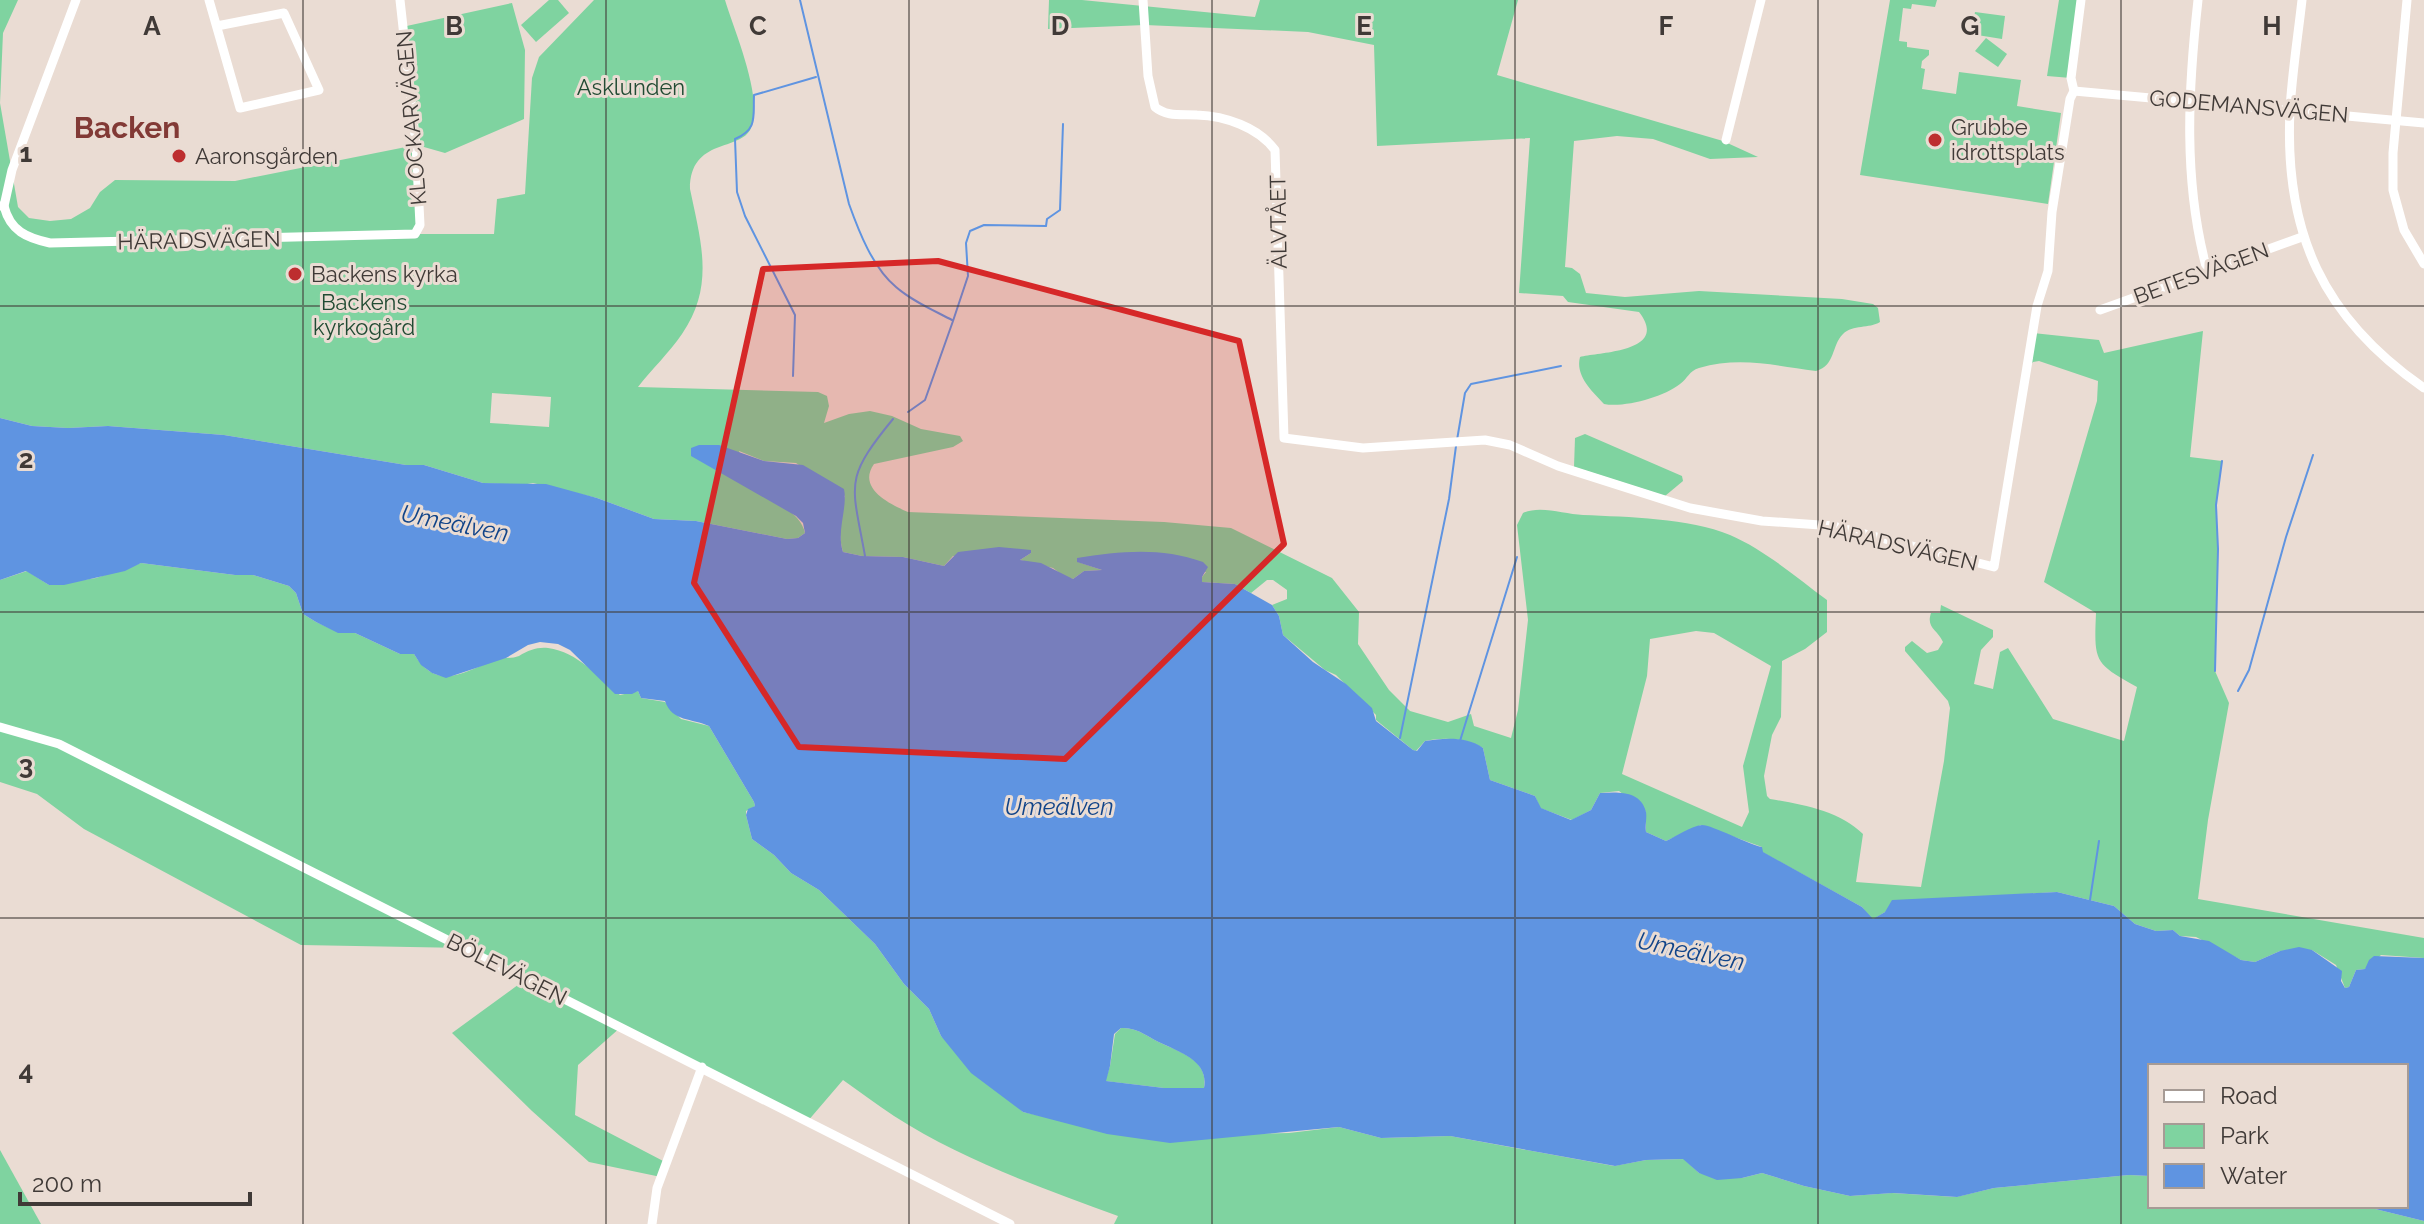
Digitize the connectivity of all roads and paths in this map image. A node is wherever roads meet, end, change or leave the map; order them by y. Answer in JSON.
{"nodes":[{"id":1,"x":76,"y":0,"type":"edge"},
{"id":2,"x":209,"y":0,"type":"edge"},
{"id":3,"x":400,"y":0,"type":"edge"},
{"id":4,"x":1143,"y":0,"type":"edge"},
{"id":5,"x":1761,"y":0,"type":"edge"},
{"id":6,"x":2081,"y":0,"type":"edge"},
{"id":7,"x":2198,"y":0,"type":"edge"},
{"id":8,"x":2302,"y":0,"type":"edge"},
{"id":9,"x":2407,"y":0,"type":"edge"},
{"id":10,"x":217,"y":26,"type":"junction"},
{"id":11,"x":2074,"y":91,"type":"junction"},
{"id":12,"x":2191,"y":100,"type":"junction"},
{"id":13,"x":2290,"y":110,"type":"junction"},
{"id":14,"x":2396,"y":119,"type":"junction"},
{"id":15,"x":2424,"y":123,"type":"edge"},
{"id":16,"x":1726,"y":140,"type":"dead end"},
{"id":17,"x":2,"y":206,"type":"edge"},
{"id":18,"x":415,"y":234,"type":"joint"},
{"id":19,"x":2302,"y":237,"type":"junction"},
{"id":20,"x":2424,"y":264,"type":"edge"},
{"id":21,"x":2207,"y":270,"type":"junction"},
{"id":22,"x":2100,"y":310,"type":"dead end"},
{"id":23,"x":2424,"y":388,"type":"edge"},
{"id":24,"x":1284,"y":438,"type":"joint"},
{"id":25,"x":0,"y":727,"type":"edge"},
{"id":26,"x":702,"y":1067,"type":"junction"},
{"id":27,"x":652,"y":1224,"type":"edge"},
{"id":28,"x":1010,"y":1224,"type":"edge"}],
"edges":[{"from":1,"to":17,"type":"street"},
{"from":2,"to":10,"type":"street"},
{"from":3,"to":18,"type":"street","name":"KLOCKARVÄGEN"},
{"from":4,"to":24,"type":"street","name":"ÄLVTÅET"},
{"from":5,"to":16,"type":"street"},
{"from":6,"to":11,"type":"street"},
{"from":7,"to":12,"type":"street"},
{"from":8,"to":13,"type":"street"},
{"from":9,"to":14,"type":"street"},
{"from":10,"to":10,"type":"street"},
{"from":11,"to":12,"type":"street","name":"GODEMANSVÄGEN"},
{"from":11,"to":24,"type":"street","name":"HÄRADSVÄGEN"},
{"from":12,"to":13,"type":"street","name":"GODEMANSVÄGEN"},
{"from":12,"to":21,"type":"street"},
{"from":13,"to":14,"type":"street","name":"GODEMANSVÄGEN"},
{"from":13,"to":19,"type":"street"},
{"from":14,"to":15,"type":"street","name":"GODEMANSVÄGEN"},
{"from":14,"to":20,"type":"street"},
{"from":17,"to":18,"type":"street","name":"HÄRADSVÄGEN"},
{"from":19,"to":21,"type":"street","name":"BETESVÄGEN"},
{"from":19,"to":23,"type":"street"},
{"from":21,"to":22,"type":"street","name":"BETESVÄGEN"},
{"from":25,"to":26,"type":"street","name":"BÖLEVÄGEN"},
{"from":26,"to":27,"type":"street"},
{"from":26,"to":28,"type":"street","name":"BÖLEVÄGEN"}]}
